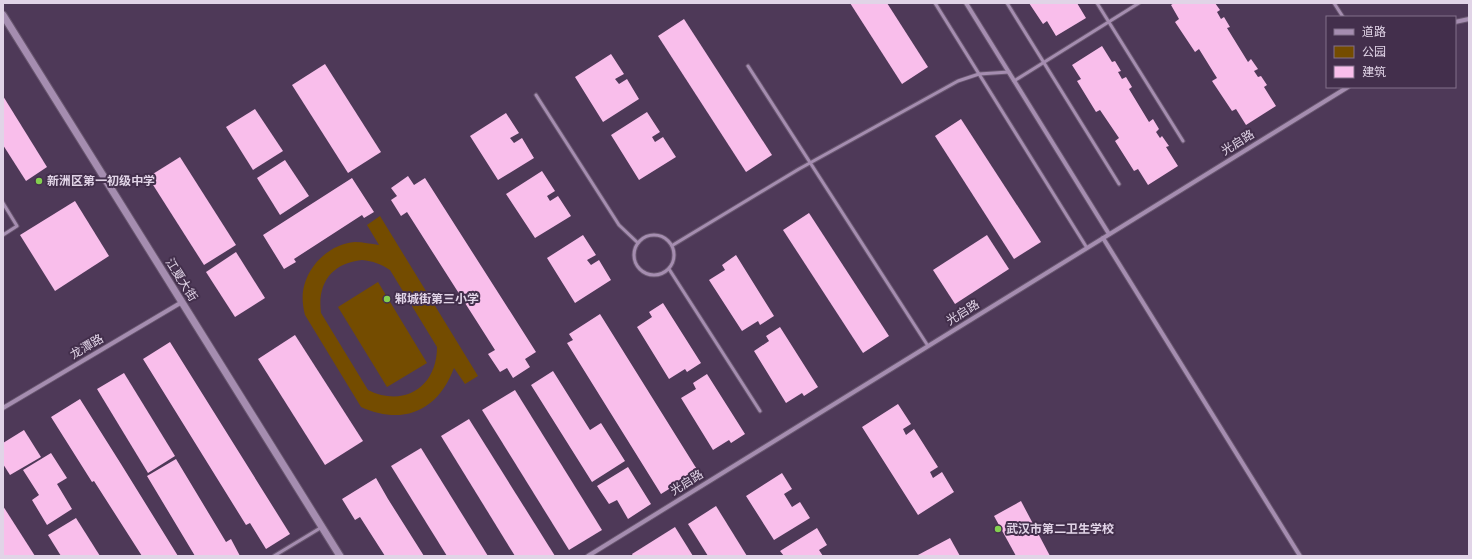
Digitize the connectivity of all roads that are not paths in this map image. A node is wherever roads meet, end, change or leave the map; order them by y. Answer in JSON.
{"nodes":[{"id":1,"x":936,"y":3,"type":"edge"},
{"id":2,"x":966,"y":3,"type":"edge"},
{"id":3,"x":1007,"y":3,"type":"edge"},
{"id":4,"x":1097,"y":3,"type":"edge"},
{"id":5,"x":1139,"y":3,"type":"edge"},
{"id":6,"x":1334,"y":3,"type":"edge"},
{"id":7,"x":3,"y":15,"type":"edge"},
{"id":8,"x":1342,"y":16,"type":"edge"},
{"id":9,"x":1469,"y":19,"type":"edge"},
{"id":10,"x":1109,"y":22,"type":"junction"},
{"id":11,"x":1456,"y":22,"type":"edge"},
{"id":12,"x":1044,"y":62,"type":"junction"},
{"id":13,"x":748,"y":66,"type":"dead end"},
{"id":14,"x":1009,"y":72,"type":"junction"},
{"id":15,"x":979,"y":74,"type":"junction"},
{"id":16,"x":1014,"y":81,"type":"junction"},
{"id":17,"x":1346,"y":88,"type":"edge"},
{"id":18,"x":536,"y":95,"type":"dead end"},
{"id":19,"x":1184,"y":141,"type":"dead end"},
{"id":20,"x":811,"y":163,"type":"junction"},
{"id":21,"x":1119,"y":184,"type":"dead end"},
{"id":22,"x":3,"y":203,"type":"edge"},
{"id":23,"x":3,"y":234,"type":"edge"},
{"id":24,"x":1109,"y":234,"type":"junction"},
{"id":25,"x":1103,"y":238,"type":"junction"},
{"id":26,"x":638,"y":243,"type":"junction"},
{"id":27,"x":673,"y":245,"type":"junction"},
{"id":28,"x":1087,"y":248,"type":"junction"},
{"id":29,"x":669,"y":269,"type":"junction"},
{"id":30,"x":182,"y":302,"type":"junction"},
{"id":31,"x":928,"y":346,"type":"junction"},
{"id":32,"x":3,"y":408,"type":"edge"},
{"id":33,"x":760,"y":410,"type":"dead end"},
{"id":34,"x":322,"y":527,"type":"junction"},
{"id":35,"x":274,"y":556,"type":"edge"},
{"id":36,"x":340,"y":556,"type":"edge"},
{"id":37,"x":588,"y":556,"type":"edge"},
{"id":38,"x":1300,"y":556,"type":"edge"}],
"edges":[{"from":1,"to":15,"type":"lane"},
{"from":2,"to":14,"type":"street"},
{"from":3,"to":12,"type":"lane"},
{"from":4,"to":10,"type":"lane"},
{"from":5,"to":10,"type":"lane"},
{"from":6,"to":8,"type":"lane"},
{"from":7,"to":30,"type":"street","name":"江夏大街"},
{"from":9,"to":11,"type":"street"},
{"from":10,"to":12,"type":"lane"},
{"from":10,"to":19,"type":"lane"},
{"from":12,"to":16,"type":"lane"},
{"from":12,"to":21,"type":"lane"},
{"from":13,"to":20,"type":"lane"},
{"from":14,"to":15,"type":"lane"},
{"from":14,"to":16,"type":"street"},
{"from":15,"to":20,"type":"lane"},
{"from":15,"to":28,"type":"lane"},
{"from":16,"to":24,"type":"street"},
{"from":17,"to":24,"type":"street","name":"光启路"},
{"from":18,"to":26,"type":"lane"},
{"from":20,"to":27,"type":"lane"},
{"from":20,"to":31,"type":"lane"},
{"from":22,"to":23,"type":"lane"},
{"from":24,"to":25,"type":"street","name":"光启路"},
{"from":25,"to":28,"type":"street","name":"光启路"},
{"from":25,"to":38,"type":"street"},
{"from":26,"to":27,"type":"lane"},
{"from":26,"to":29,"type":"lane"},
{"from":27,"to":29,"type":"lane"},
{"from":28,"to":31,"type":"street","name":"光启路"},
{"from":29,"to":33,"type":"lane"},
{"from":30,"to":32,"type":"street","name":"龙潭路"},
{"from":30,"to":34,"type":"street","name":"江夏大街"},
{"from":31,"to":37,"type":"street","name":"光启路"},
{"from":34,"to":35,"type":"lane"},
{"from":34,"to":36,"type":"street","name":"江夏大街"}]}
